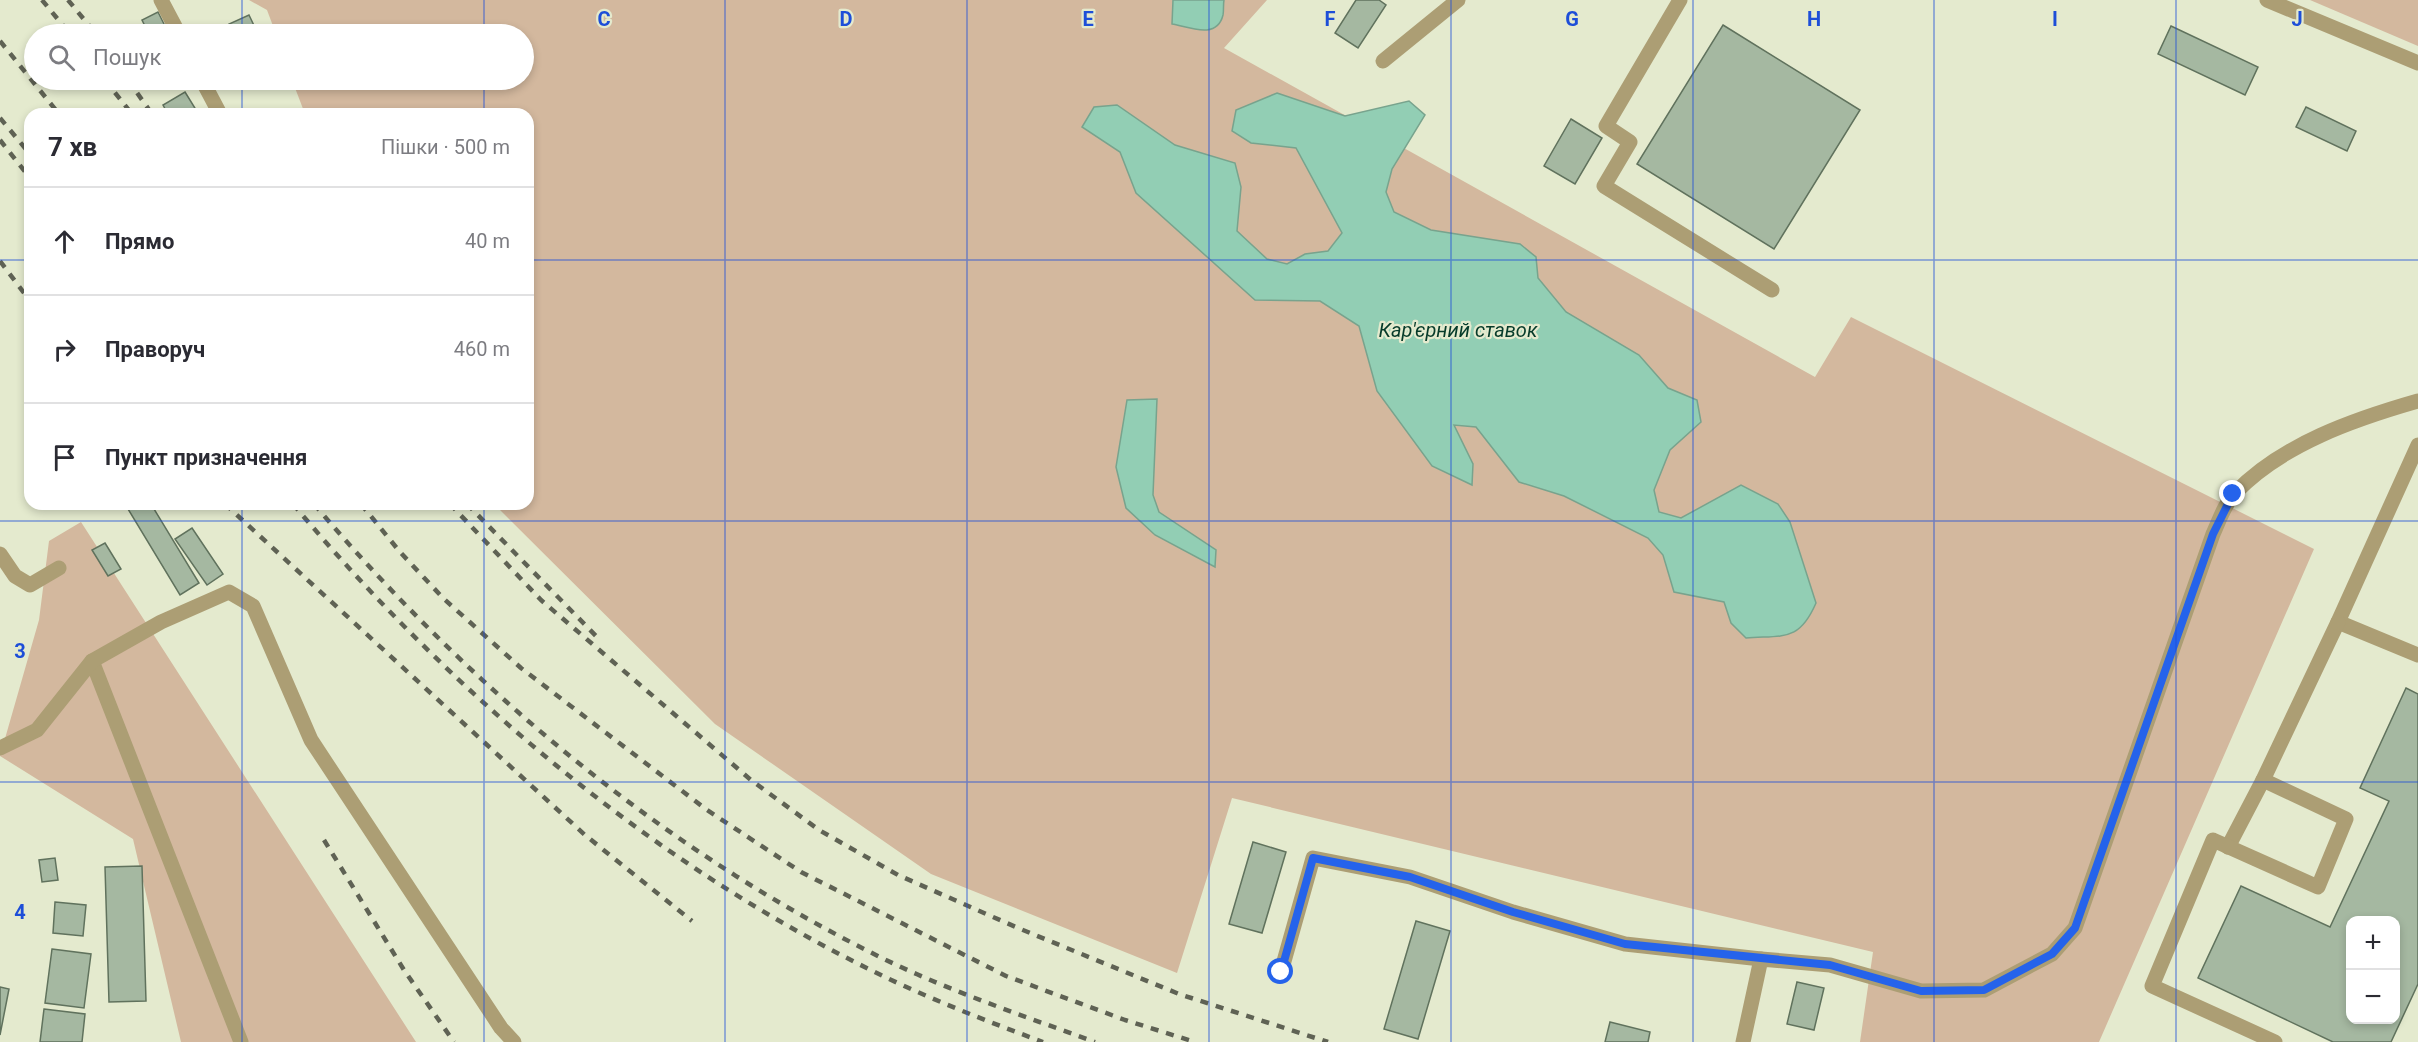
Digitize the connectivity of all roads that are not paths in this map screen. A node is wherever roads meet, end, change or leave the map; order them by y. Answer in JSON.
{"nodes":[{"id":1,"x":161,"y":0,"type":"edge"},
{"id":2,"x":1458,"y":0,"type":"edge"},
{"id":3,"x":1680,"y":0,"type":"edge"},
{"id":4,"x":2267,"y":0,"type":"edge"},
{"id":5,"x":174,"y":24,"type":"edge"},
{"id":6,"x":1383,"y":61,"type":"dead end"},
{"id":7,"x":2418,"y":63,"type":"edge"},
{"id":8,"x":207,"y":90,"type":"edge"},
{"id":9,"x":217,"y":108,"type":"edge"},
{"id":10,"x":1772,"y":290,"type":"dead end"},
{"id":11,"x":2418,"y":401,"type":"edge"},
{"id":12,"x":2418,"y":445,"type":"edge"},
{"id":13,"x":0,"y":554,"type":"edge"},
{"id":14,"x":59,"y":568,"type":"dead end"},
{"id":15,"x":2338,"y":622,"type":"junction"},
{"id":16,"x":2418,"y":655,"type":"edge"},
{"id":17,"x":92,"y":661,"type":"junction"},
{"id":18,"x":0,"y":748,"type":"edge"},
{"id":19,"x":2262,"y":780,"type":"junction"},
{"id":20,"x":2228,"y":847,"type":"junction"},
{"id":21,"x":1761,"y":959,"type":"junction"},
{"id":22,"x":1281,"y":972,"type":"dead end"},
{"id":23,"x":241,"y":1042,"type":"edge"},
{"id":24,"x":514,"y":1042,"type":"edge"},
{"id":25,"x":1743,"y":1042,"type":"edge"},
{"id":26,"x":2275,"y":1042,"type":"edge"}],
"edges":[{"from":1,"to":5,"type":"street"},
{"from":2,"to":6,"type":"street"},
{"from":3,"to":10,"type":"street"},
{"from":4,"to":7,"type":"street"},
{"from":8,"to":9,"type":"street"},
{"from":11,"to":21,"type":"street"},
{"from":12,"to":15,"type":"street"},
{"from":13,"to":14,"type":"street"},
{"from":15,"to":16,"type":"street"},
{"from":15,"to":19,"type":"street"},
{"from":17,"to":18,"type":"street"},
{"from":17,"to":23,"type":"street"},
{"from":17,"to":24,"type":"street"},
{"from":19,"to":20,"type":"street"},
{"from":19,"to":20,"type":"street"},
{"from":20,"to":26,"type":"street"},
{"from":21,"to":22,"type":"street"},
{"from":21,"to":25,"type":"street"}]}
